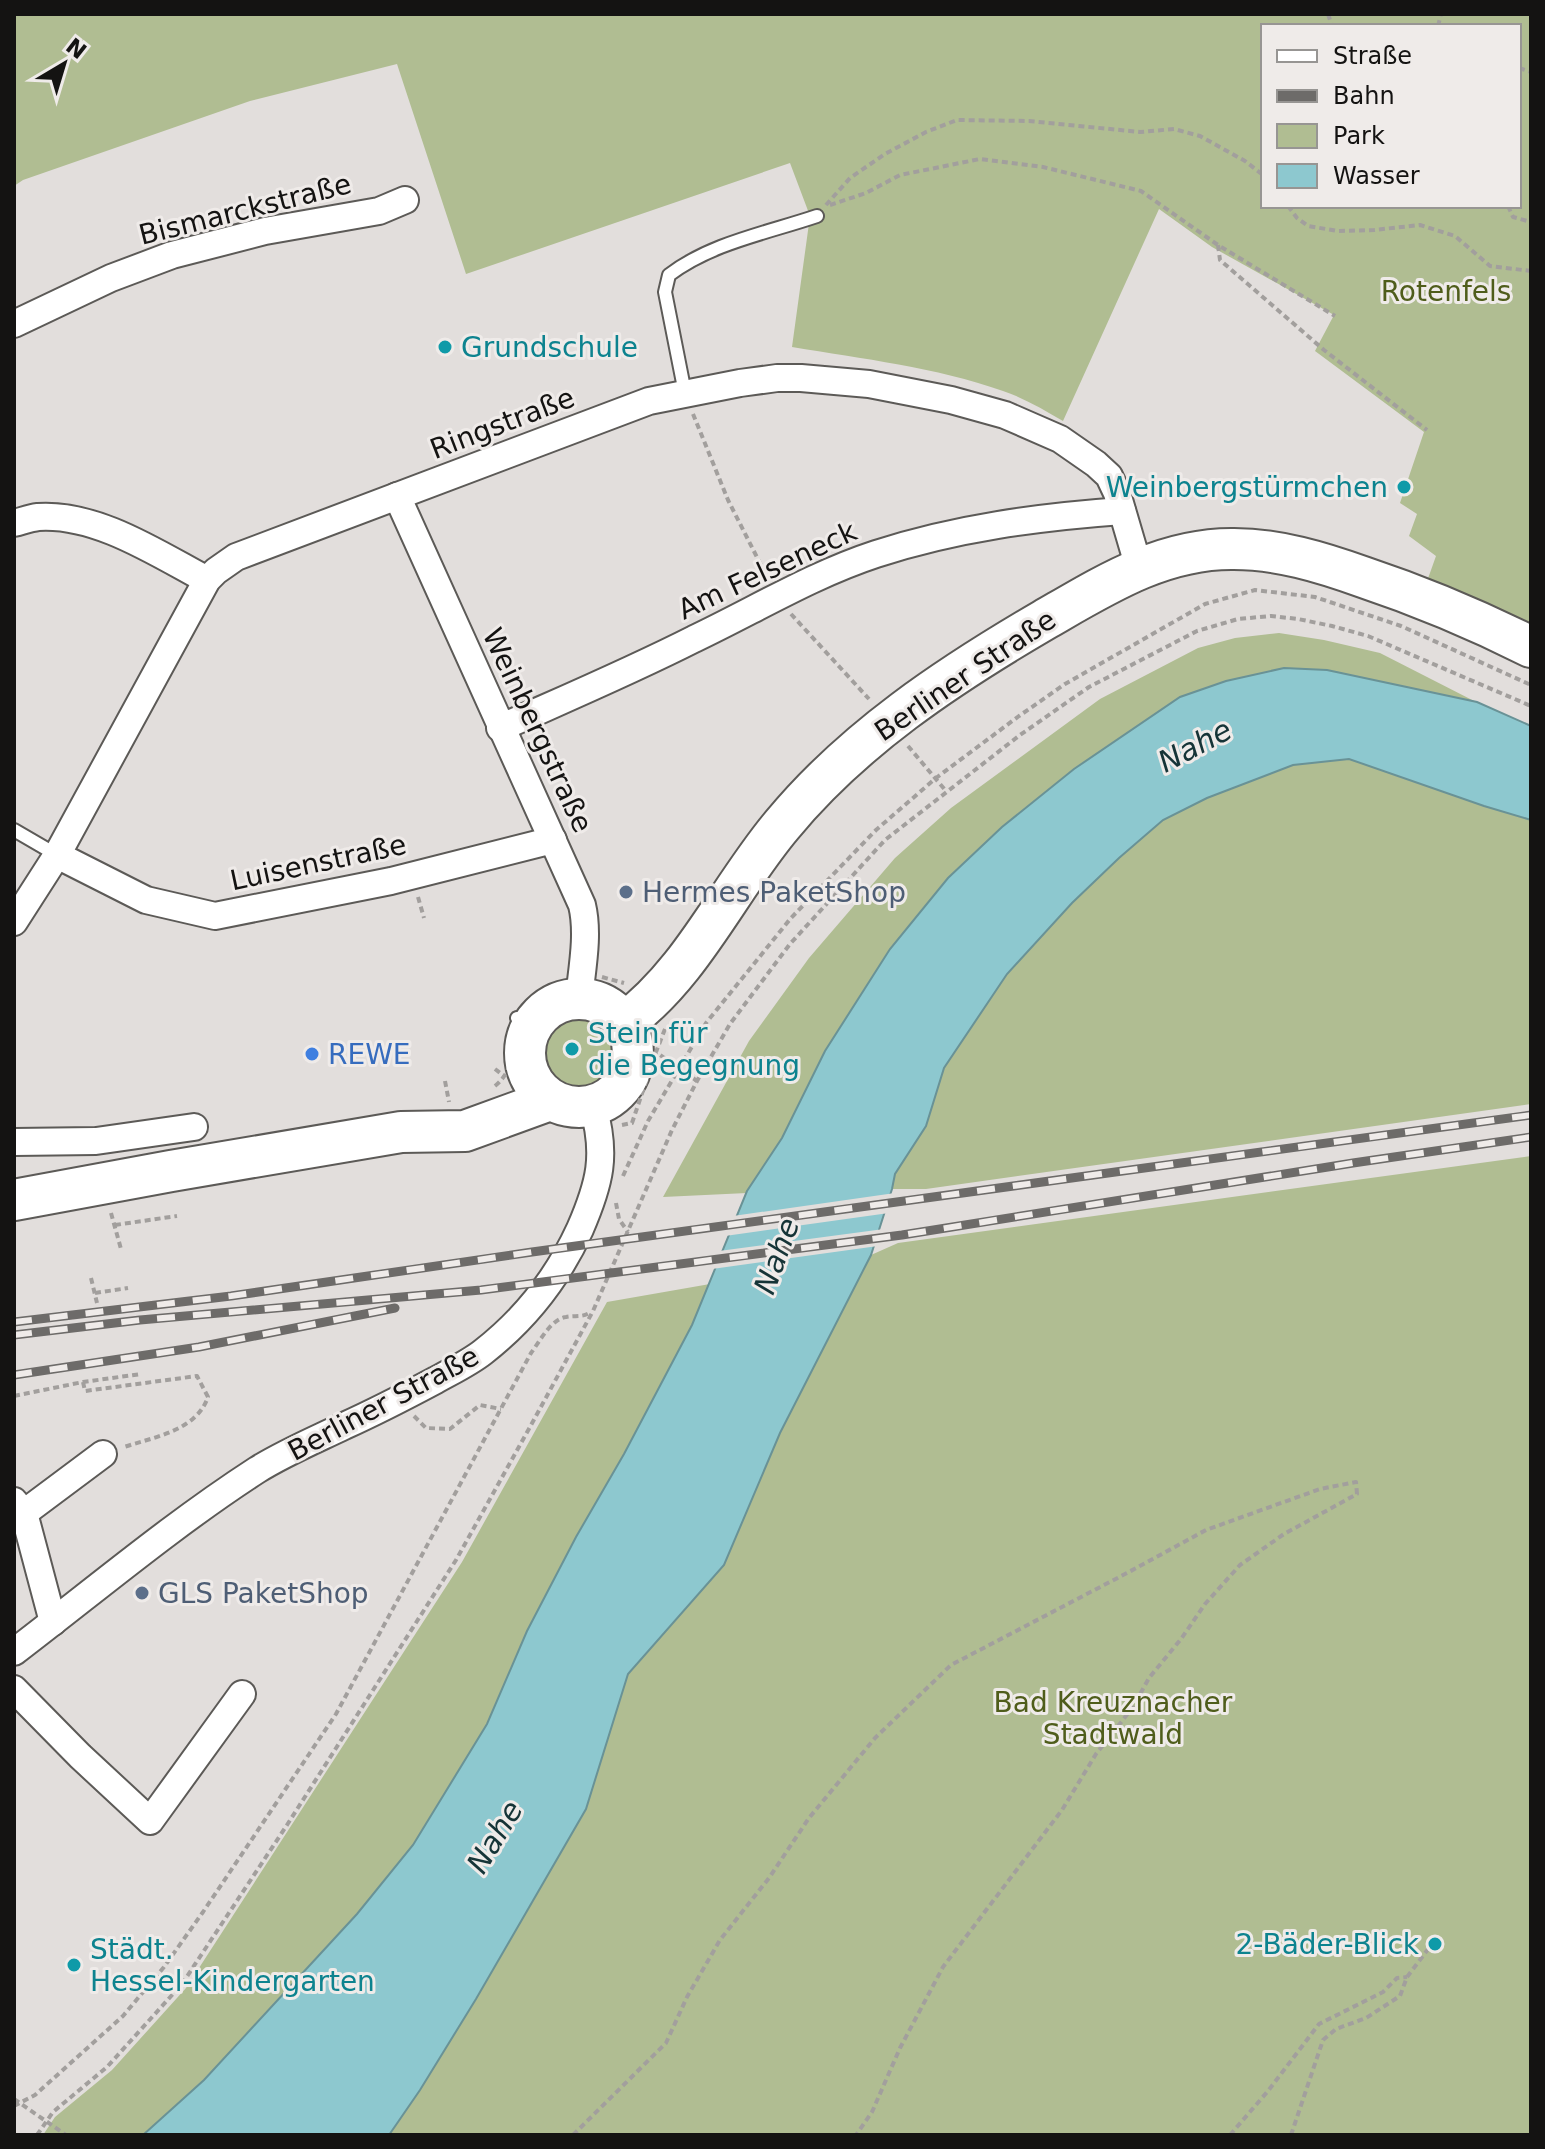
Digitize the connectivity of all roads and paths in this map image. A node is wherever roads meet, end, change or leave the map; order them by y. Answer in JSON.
{"nodes":[{"id":1,"x":1261,"y":173,"type":"edge"},
{"id":2,"x":405,"y":200,"type":"dead end"},
{"id":3,"x":1290,"y":208,"type":"edge"},
{"id":4,"x":1509,"y":208,"type":"edge"},
{"id":5,"x":817,"y":216,"type":"dead end"},
{"id":6,"x":1531,"y":222,"type":"edge"},
{"id":7,"x":1218,"y":245,"type":"junction"},
{"id":8,"x":1531,"y":271,"type":"edge"},
{"id":9,"x":1335,"y":316,"type":"dead end"},
{"id":10,"x":14,"y":324,"type":"edge"},
{"id":11,"x":685,"y":393,"type":"junction"},
{"id":12,"x":699,"y":428,"type":"dead end"},
{"id":13,"x":1427,"y":430,"type":"dead end"},
{"id":14,"x":397,"y":496,"type":"junction"},
{"id":15,"x":1122,"y":511,"type":"junction"},
{"id":16,"x":14,"y":523,"type":"edge"},
{"id":17,"x":1139,"y":568,"type":"junction"},
{"id":18,"x":207,"y":580,"type":"junction"},
{"id":19,"x":777,"y":596,"type":"junction"},
{"id":20,"x":1531,"y":647,"type":"edge"},
{"id":21,"x":1531,"y":685,"type":"edge"},
{"id":22,"x":1531,"y":706,"type":"edge"},
{"id":23,"x":889,"y":723,"type":"junction"},
{"id":24,"x":500,"y":728,"type":"junction"},
{"id":25,"x":920,"y":761,"type":"dead end"},
{"id":26,"x":936,"y":778,"type":"junction"},
{"id":27,"x":947,"y":792,"type":"junction"},
{"id":28,"x":14,"y":830,"type":"edge"},
{"id":29,"x":553,"y":840,"type":"junction"},
{"id":30,"x":57,"y":855,"type":"junction"},
{"id":31,"x":416,"y":888,"type":"dead end"},
{"id":32,"x":424,"y":918,"type":"dead end"},
{"id":33,"x":14,"y":922,"type":"edge"},
{"id":34,"x":579,"y":998,"type":"junction"},
{"id":35,"x":624,"y":1023,"type":"junction"},
{"id":36,"x":656,"y":1052,"type":"dead end"},
{"id":37,"x":679,"y":1068,"type":"junction"},
{"id":38,"x":445,"y":1081,"type":"dead end"},
{"id":39,"x":697,"y":1081,"type":"junction"},
{"id":40,"x":520,"y":1082,"type":"junction"},
{"id":41,"x":450,"y":1104,"type":"dead end"},
{"id":42,"x":596,"y":1118,"type":"junction"},
{"id":43,"x":194,"y":1127,"type":"dead end"},
{"id":44,"x":14,"y":1142,"type":"edge"},
{"id":45,"x":620,"y":1184,"type":"dead end"},
{"id":46,"x":618,"y":1194,"type":"dead end"},
{"id":47,"x":14,"y":1200,"type":"edge"},
{"id":48,"x":110,"y":1208,"type":"dead end"},
{"id":49,"x":177,"y":1216,"type":"dead end"},
{"id":50,"x":115,"y":1225,"type":"junction"},
{"id":51,"x":628,"y":1232,"type":"junction"},
{"id":52,"x":121,"y":1249,"type":"dead end"},
{"id":53,"x":91,"y":1278,"type":"dead end"},
{"id":54,"x":128,"y":1288,"type":"dead end"},
{"id":55,"x":95,"y":1293,"type":"junction"},
{"id":56,"x":97,"y":1303,"type":"dead end"},
{"id":57,"x":593,"y":1311,"type":"junction"},
{"id":58,"x":141,"y":1374,"type":"dead end"},
{"id":59,"x":83,"y":1382,"type":"junction"},
{"id":60,"x":14,"y":1396,"type":"edge"},
{"id":61,"x":399,"y":1400,"type":"junction"},
{"id":62,"x":501,"y":1409,"type":"junction"},
{"id":63,"x":103,"y":1454,"type":"joint"},
{"id":64,"x":19,"y":1507,"type":"edge"},
{"id":65,"x":53,"y":1622,"type":"junction"},
{"id":66,"x":14,"y":1652,"type":"edge"},
{"id":67,"x":14,"y":1689,"type":"edge"},
{"id":68,"x":242,"y":1694,"type":"dead end"},
{"id":69,"x":1432,"y":1944,"type":"dead end"},
{"id":70,"x":1407,"y":1977,"type":"junction"},
{"id":71,"x":15,"y":2103,"type":"edge"},
{"id":72,"x":47,"y":2121,"type":"junction"},
{"id":73,"x":37,"y":2135,"type":"edge"},
{"id":74,"x":66,"y":2135,"type":"edge"},
{"id":75,"x":573,"y":2135,"type":"edge"},
{"id":76,"x":856,"y":2135,"type":"edge"},
{"id":77,"x":1230,"y":2135,"type":"edge"},
{"id":78,"x":1291,"y":2135,"type":"edge"}],
"edges":[{"from":1,"to":7,"type":"path"},
{"from":2,"to":10,"type":"street","name":"Bismarckstraße"},
{"from":3,"to":8,"type":"path"},
{"from":4,"to":6,"type":"path"},
{"from":5,"to":11,"type":"lane"},
{"from":7,"to":9,"type":"path"},
{"from":7,"to":13,"type":"path"},
{"from":11,"to":14,"type":"street","name":"Ringstraße"},
{"from":11,"to":15,"type":"street","name":"Ringstraße"},
{"from":12,"to":19,"type":"path"},
{"from":14,"to":18,"type":"street","name":"Ringstraße"},
{"from":14,"to":24,"type":"street","name":"Weinbergstraße"},
{"from":15,"to":17,"type":"street","name":"Ringstraße"},
{"from":15,"to":19,"type":"street","name":"Am Felseneck"},
{"from":16,"to":18,"type":"street"},
{"from":17,"to":20,"type":"main road","name":"Berliner Straße"},
{"from":17,"to":23,"type":"main road","name":"Berliner Straße"},
{"from":18,"to":30,"type":"street","name":"Ringstraße"},
{"from":19,"to":23,"type":"path"},
{"from":19,"to":24,"type":"street","name":"Am Felseneck"},
{"from":21,"to":26,"type":"path"},
{"from":22,"to":27,"type":"path"},
{"from":23,"to":35,"type":"main road","name":"Berliner Straße"},
{"from":24,"to":29,"type":"street","name":"Weinbergstraße"},
{"from":25,"to":26,"type":"path"},
{"from":26,"to":27,"type":"path"},
{"from":26,"to":37,"type":"path"},
{"from":27,"to":39,"type":"path"},
{"from":28,"to":30,"type":"lane"},
{"from":29,"to":30,"type":"street","name":"Luisenstraße"},
{"from":29,"to":34,"type":"street","name":"Weinbergstraße"},
{"from":30,"to":33,"type":"street","name":"Ringstraße"},
{"from":31,"to":32,"type":"path"},
{"from":34,"to":35,"type":"main road"},
{"from":34,"to":40,"type":"main road"},
{"from":35,"to":42,"type":"main road"},
{"from":36,"to":42,"type":"path"},
{"from":37,"to":39,"type":"path"},
{"from":37,"to":45,"type":"path"},
{"from":38,"to":41,"type":"path"},
{"from":39,"to":51,"type":"path"},
{"from":40,"to":42,"type":"main road"},
{"from":40,"to":47,"type":"main road"},
{"from":42,"to":61,"type":"street","name":"Berliner Straße"},
{"from":43,"to":44,"type":"street"},
{"from":46,"to":51,"type":"path"},
{"from":48,"to":50,"type":"path"},
{"from":49,"to":50,"type":"path"},
{"from":50,"to":52,"type":"path"},
{"from":51,"to":57,"type":"path"},
{"from":53,"to":55,"type":"path"},
{"from":54,"to":55,"type":"path"},
{"from":55,"to":56,"type":"path"},
{"from":57,"to":62,"type":"path"},
{"from":57,"to":72,"type":"path"},
{"from":58,"to":59,"type":"path"},
{"from":59,"to":60,"type":"path"},
{"from":59,"to":63,"type":"path"},
{"from":61,"to":62,"type":"path"},
{"from":61,"to":65,"type":"street","name":"Berliner Straße"},
{"from":62,"to":71,"type":"path"},
{"from":63,"to":64,"type":"street"},
{"from":64,"to":65,"type":"street"},
{"from":65,"to":66,"type":"street","name":"Berliner Straße"},
{"from":67,"to":68,"type":"street"},
{"from":69,"to":70,"type":"path"},
{"from":70,"to":77,"type":"path"},
{"from":70,"to":78,"type":"path"},
{"from":71,"to":72,"type":"path"},
{"from":72,"to":73,"type":"path"},
{"from":72,"to":74,"type":"path"},
{"from":75,"to":76,"type":"path"}]}
